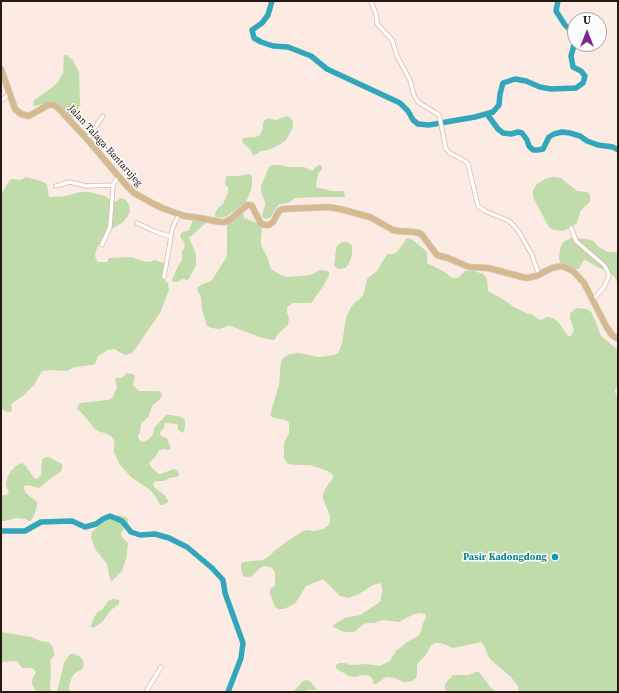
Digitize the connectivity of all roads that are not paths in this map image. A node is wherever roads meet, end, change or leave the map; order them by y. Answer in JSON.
{"nodes":[{"id":1,"x":371,"y":1,"type":"edge"},
{"id":2,"x":1,"y":69,"type":"edge"},
{"id":3,"x":10,"y":93,"type":"junction"},
{"id":4,"x":1,"y":101,"type":"edge"},
{"id":5,"x":104,"y":116,"type":"dead end"},
{"id":6,"x":87,"y":139,"type":"junction"},
{"id":7,"x":120,"y":177,"type":"junction"},
{"id":8,"x":114,"y":185,"type":"junction"},
{"id":9,"x":56,"y":186,"type":"dead end"},
{"id":10,"x":179,"y":215,"type":"junction"},
{"id":11,"x":137,"y":223,"type":"dead end"},
{"id":12,"x":571,"y":228,"type":"dead end"},
{"id":13,"x":171,"y":237,"type":"junction"},
{"id":14,"x":102,"y":245,"type":"dead end"},
{"id":15,"x":539,"y":275,"type":"junction"},
{"id":16,"x":164,"y":277,"type":"dead end"},
{"id":17,"x":593,"y":300,"type":"junction"},
{"id":18,"x":618,"y":339,"type":"edge"},
{"id":19,"x":161,"y":667,"type":"dead end"},
{"id":20,"x":146,"y":692,"type":"edge"}],
"edges":[{"from":1,"to":15,"type":"street"},
{"from":2,"to":3,"type":"main road","name":"Jalan Talaga-Bantarujeg"},
{"from":3,"to":4,"type":"street"},
{"from":3,"to":6,"type":"main road","name":"Jalan Talaga-Bantarujeg"},
{"from":5,"to":6,"type":"street"},
{"from":6,"to":7,"type":"main road","name":"Jalan Talaga-Bantarujeg"},
{"from":7,"to":8,"type":"street"},
{"from":7,"to":10,"type":"main road","name":"Jalan Talaga-Bantarujeg"},
{"from":8,"to":9,"type":"street"},
{"from":8,"to":14,"type":"street"},
{"from":10,"to":13,"type":"street"},
{"from":10,"to":15,"type":"main road","name":"Jalan Talaga-Bantarujeg"},
{"from":11,"to":13,"type":"street"},
{"from":12,"to":17,"type":"street"},
{"from":13,"to":16,"type":"street"},
{"from":15,"to":17,"type":"main road","name":"Jalan Talaga-Bantarujeg"},
{"from":17,"to":18,"type":"main road","name":"Jalan Talaga-Bantarujeg"},
{"from":19,"to":20,"type":"street"}]}
